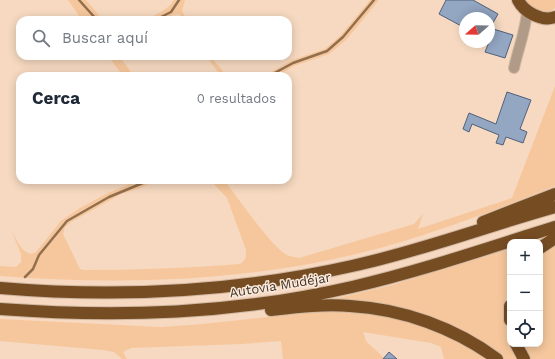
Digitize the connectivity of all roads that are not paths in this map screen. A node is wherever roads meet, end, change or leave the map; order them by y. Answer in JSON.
{"nodes":[{"id":1,"x":518,"y":0,"type":"edge"},
{"id":2,"x":527,"y":11,"type":"junction"},
{"id":3,"x":541,"y":17,"type":"junction"},
{"id":4,"x":555,"y":17,"type":"edge"},
{"id":5,"x":555,"y":194,"type":"edge"},
{"id":6,"x":555,"y":207,"type":"edge"},
{"id":7,"x":555,"y":227,"type":"edge"},
{"id":8,"x":555,"y":238,"type":"edge"},
{"id":9,"x":449,"y":240,"type":"junction"},
{"id":10,"x":543,"y":246,"type":"edge"},
{"id":11,"x":0,"y":288,"type":"edge"},
{"id":12,"x":240,"y":306,"type":"junction"},
{"id":13,"x":0,"y":309,"type":"edge"},
{"id":14,"x":518,"y":347,"type":"edge"},
{"id":15,"x":497,"y":359,"type":"edge"},
{"id":16,"x":524,"y":359,"type":"edge"}],
"edges":[{"from":1,"to":2,"type":"highway"},
{"from":2,"to":3,"type":"highway"},
{"from":2,"to":3,"type":"lane"},
{"from":3,"to":4,"type":"highway"},
{"from":5,"to":9,"type":"highway"},
{"from":6,"to":9,"type":"highway","name":"Autovía Mudéjar"},
{"from":7,"to":12,"type":"highway","name":"Autovía Mudéjar"},
{"from":8,"to":10,"type":"highway"},
{"from":9,"to":11,"type":"highway","name":"Autovía Mudéjar"},
{"from":12,"to":13,"type":"highway","name":"Autovía Mudéjar"},
{"from":12,"to":15,"type":"highway"},
{"from":14,"to":16,"type":"highway"}]}
